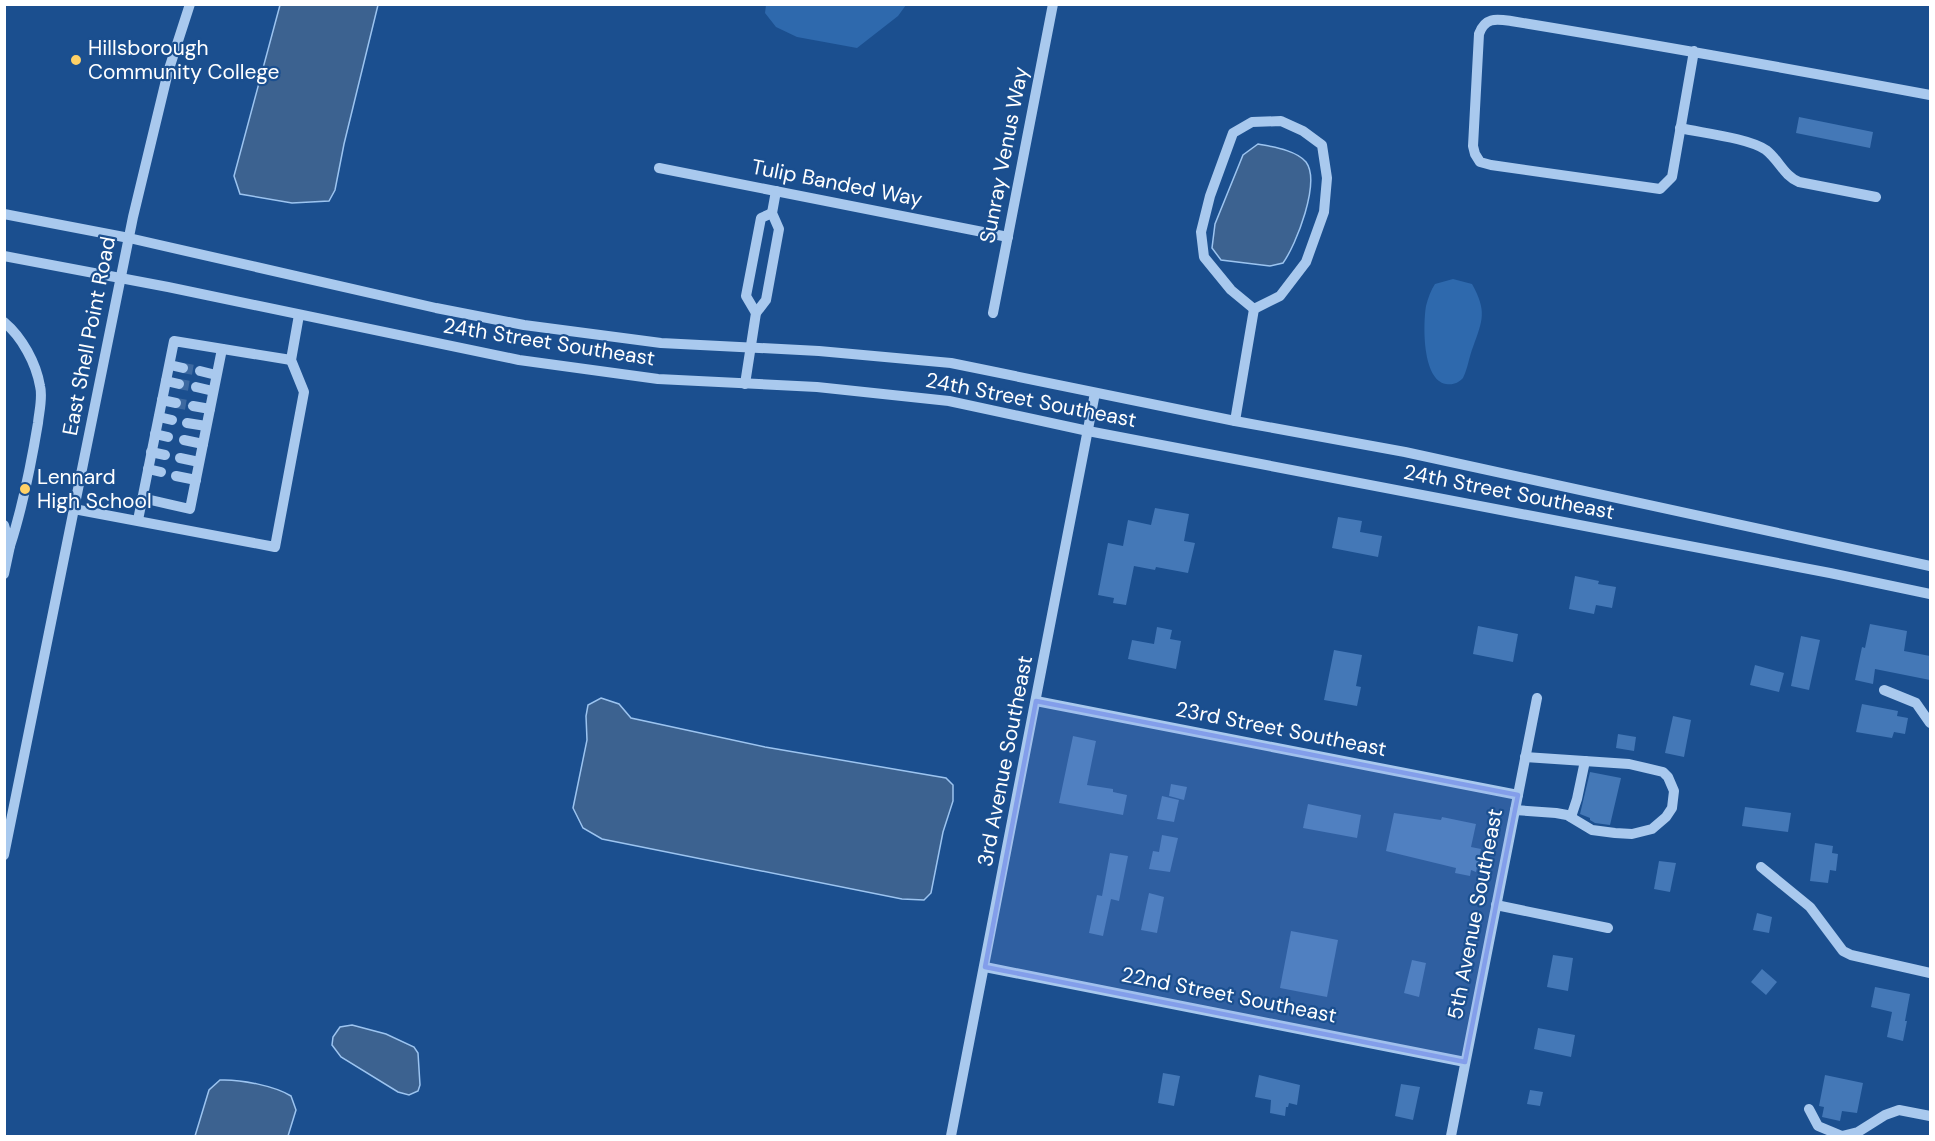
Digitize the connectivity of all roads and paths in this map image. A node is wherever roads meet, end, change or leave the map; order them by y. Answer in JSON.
{"nodes":[{"id":1,"x":190,"y":4,"type":"edge"},
{"id":2,"x":1053,"y":4,"type":"edge"},
{"id":3,"x":1694,"y":51,"type":"junction"},
{"id":4,"x":1930,"y":95,"type":"edge"},
{"id":5,"x":1680,"y":128,"type":"junction"},
{"id":6,"x":659,"y":168,"type":"dead end"},
{"id":7,"x":776,"y":191,"type":"junction"},
{"id":8,"x":1876,"y":197,"type":"dead end"},
{"id":9,"x":772,"y":213,"type":"junction"},
{"id":10,"x":4,"y":214,"type":"edge"},
{"id":11,"x":1008,"y":237,"type":"junction"},
{"id":12,"x":129,"y":238,"type":"junction"},
{"id":13,"x":4,"y":256,"type":"edge"},
{"id":14,"x":121,"y":278,"type":"junction"},
{"id":15,"x":1254,"y":309,"type":"junction"},
{"id":16,"x":756,"y":313,"type":"junction"},
{"id":17,"x":993,"y":313,"type":"dead end"},
{"id":18,"x":299,"y":315,"type":"junction"},
{"id":19,"x":4,"y":322,"type":"edge"},
{"id":20,"x":751,"y":347,"type":"junction"},
{"id":21,"x":222,"y":349,"type":"junction"},
{"id":22,"x":291,"y":360,"type":"junction"},
{"id":23,"x":170,"y":365,"type":"junction"},
{"id":24,"x":183,"y":368,"type":"tunnel mouth"},
{"id":25,"x":200,"y":371,"type":"tunnel mouth"},
{"id":26,"x":216,"y":375,"type":"junction"},
{"id":27,"x":165,"y":381,"type":"junction"},
{"id":28,"x":179,"y":384,"type":"tunnel mouth"},
{"id":29,"x":745,"y":384,"type":"junction"},
{"id":30,"x":196,"y":387,"type":"tunnel mouth"},
{"id":31,"x":213,"y":391,"type":"junction"},
{"id":32,"x":1095,"y":393,"type":"junction"},
{"id":33,"x":162,"y":400,"type":"junction"},
{"id":34,"x":176,"y":403,"type":"tunnel mouth"},
{"id":35,"x":193,"y":406,"type":"tunnel mouth"},
{"id":36,"x":210,"y":409,"type":"junction"},
{"id":37,"x":159,"y":417,"type":"junction"},
{"id":38,"x":172,"y":420,"type":"dead end"},
{"id":39,"x":1235,"y":421,"type":"junction"},
{"id":40,"x":187,"y":423,"type":"dead end"},
{"id":41,"x":206,"y":426,"type":"junction"},
{"id":42,"x":1088,"y":431,"type":"junction"},
{"id":43,"x":155,"y":434,"type":"junction"},
{"id":44,"x":168,"y":437,"type":"dead end"},
{"id":45,"x":184,"y":440,"type":"dead end"},
{"id":46,"x":202,"y":444,"type":"junction"},
{"id":47,"x":152,"y":452,"type":"junction"},
{"id":48,"x":165,"y":455,"type":"dead end"},
{"id":49,"x":180,"y":458,"type":"dead end"},
{"id":50,"x":199,"y":462,"type":"junction"},
{"id":51,"x":148,"y":469,"type":"junction"},
{"id":52,"x":161,"y":472,"type":"dead end"},
{"id":53,"x":176,"y":476,"type":"dead end"},
{"id":54,"x":196,"y":480,"type":"junction"},
{"id":55,"x":142,"y":498,"type":"junction"},
{"id":56,"x":74,"y":509,"type":"junction"},
{"id":57,"x":138,"y":520,"type":"junction"},
{"id":58,"x":4,"y":525,"type":"edge"},
{"id":59,"x":10,"y":546,"type":"junction"},
{"id":60,"x":1930,"y":566,"type":"edge"},
{"id":61,"x":4,"y":574,"type":"edge"},
{"id":62,"x":1930,"y":594,"type":"edge"},
{"id":63,"x":1884,"y":690,"type":"dead end"},
{"id":64,"x":1537,"y":698,"type":"dead end"},
{"id":65,"x":1036,"y":701,"type":"junction"},
{"id":66,"x":1930,"y":723,"type":"edge"},
{"id":67,"x":1525,"y":757,"type":"junction"},
{"id":68,"x":1585,"y":761,"type":"junction"},
{"id":69,"x":1518,"y":795,"type":"junction"},
{"id":70,"x":1515,"y":810,"type":"junction"},
{"id":71,"x":1571,"y":817,"type":"junction"},
{"id":72,"x":4,"y":855,"type":"edge"},
{"id":73,"x":1761,"y":867,"type":"dead end"},
{"id":74,"x":1496,"y":904,"type":"junction"},
{"id":75,"x":1608,"y":928,"type":"dead end"},
{"id":76,"x":985,"y":967,"type":"junction"},
{"id":77,"x":1930,"y":973,"type":"edge"},
{"id":78,"x":1466,"y":1062,"type":"junction"},
{"id":79,"x":1809,"y":1109,"type":"dead end"},
{"id":80,"x":1930,"y":1116,"type":"edge"},
{"id":81,"x":951,"y":1137,"type":"edge"},
{"id":82,"x":1451,"y":1137,"type":"edge"}],
"edges":[{"from":1,"to":12,"type":"street","name":"East Shell Point Road"},
{"from":2,"to":11,"type":"street","name":"Sunray Venus Way"},
{"from":3,"to":4,"type":"street"},
{"from":3,"to":5,"type":"street"},
{"from":3,"to":5,"type":"street"},
{"from":5,"to":8,"type":"street"},
{"from":6,"to":7,"type":"street","name":"Tulip Banded Way"},
{"from":7,"to":9,"type":"street"},
{"from":7,"to":11,"type":"street","name":"Tulip Banded Way"},
{"from":9,"to":16,"type":"street"},
{"from":9,"to":16,"type":"street"},
{"from":10,"to":12,"type":"street","name":"24th Street Southeast"},
{"from":11,"to":17,"type":"street","name":"Sunray Venus Way"},
{"from":12,"to":14,"type":"street","name":"East Shell Point Road"},
{"from":12,"to":20,"type":"street","name":"24th Street Southeast"},
{"from":13,"to":14,"type":"street","name":"24th Street Southeast"},
{"from":14,"to":18,"type":"street","name":"24th Street Southeast"},
{"from":14,"to":56,"type":"street","name":"East Shell Point Road"},
{"from":15,"to":15,"type":"street"},
{"from":15,"to":39,"type":"street"},
{"from":16,"to":20,"type":"street"},
{"from":18,"to":22,"type":"street"},
{"from":18,"to":29,"type":"street","name":"24th Street Southeast"},
{"from":19,"to":59,"type":"street"},
{"from":20,"to":29,"type":"street"},
{"from":20,"to":32,"type":"street","name":"24th Street Southeast"},
{"from":21,"to":22,"type":"street"},
{"from":21,"to":23,"type":"street"},
{"from":21,"to":26,"type":"street"},
{"from":22,"to":57,"type":"street"},
{"from":23,"to":24,"type":"street"},
{"from":23,"to":27,"type":"street"},
{"from":25,"to":26,"type":"street"},
{"from":26,"to":31,"type":"street"},
{"from":27,"to":28,"type":"street"},
{"from":27,"to":33,"type":"street"},
{"from":29,"to":42,"type":"street","name":"24th Street Southeast"},
{"from":30,"to":31,"type":"street"},
{"from":31,"to":36,"type":"street"},
{"from":32,"to":39,"type":"street","name":"24th Street Southeast"},
{"from":32,"to":42,"type":"street","name":"3rd Avenue Southeast"},
{"from":33,"to":34,"type":"street"},
{"from":33,"to":37,"type":"street"},
{"from":35,"to":36,"type":"street"},
{"from":36,"to":41,"type":"street"},
{"from":37,"to":38,"type":"street"},
{"from":37,"to":43,"type":"street"},
{"from":39,"to":60,"type":"street","name":"24th Street Southeast"},
{"from":40,"to":41,"type":"street"},
{"from":41,"to":46,"type":"street"},
{"from":42,"to":62,"type":"street","name":"24th Street Southeast"},
{"from":42,"to":65,"type":"street","name":"3rd Avenue Southeast"},
{"from":43,"to":44,"type":"street"},
{"from":43,"to":47,"type":"street"},
{"from":45,"to":46,"type":"street"},
{"from":46,"to":50,"type":"street"},
{"from":47,"to":48,"type":"street"},
{"from":47,"to":51,"type":"street"},
{"from":49,"to":50,"type":"street"},
{"from":50,"to":54,"type":"street"},
{"from":51,"to":52,"type":"street"},
{"from":51,"to":55,"type":"street"},
{"from":53,"to":54,"type":"street"},
{"from":54,"to":55,"type":"street"},
{"from":55,"to":57,"type":"street"},
{"from":56,"to":57,"type":"street"},
{"from":56,"to":72,"type":"street","name":"East Shell Point Road"},
{"from":58,"to":59,"type":"street"},
{"from":59,"to":61,"type":"street"},
{"from":63,"to":66,"type":"street"},
{"from":64,"to":67,"type":"street","name":"5th Avenue Southeast"},
{"from":65,"to":69,"type":"street","name":"23rd Street Southeast"},
{"from":65,"to":76,"type":"street","name":"3rd Avenue Southeast"},
{"from":67,"to":68,"type":"street"},
{"from":67,"to":69,"type":"street","name":"5th Avenue Southeast"},
{"from":68,"to":71,"type":"street"},
{"from":68,"to":71,"type":"street"},
{"from":69,"to":70,"type":"street","name":"5th Avenue Southeast"},
{"from":70,"to":71,"type":"street"},
{"from":70,"to":74,"type":"street","name":"5th Avenue Southeast"},
{"from":73,"to":77,"type":"street"},
{"from":74,"to":75,"type":"street"},
{"from":74,"to":78,"type":"street","name":"5th Avenue Southeast"},
{"from":76,"to":78,"type":"street","name":"22nd Street Southeast"},
{"from":76,"to":81,"type":"street","name":"3rd Avenue Southeast"},
{"from":78,"to":82,"type":"street","name":"5th Avenue Southeast"},
{"from":79,"to":80,"type":"street"}]}
